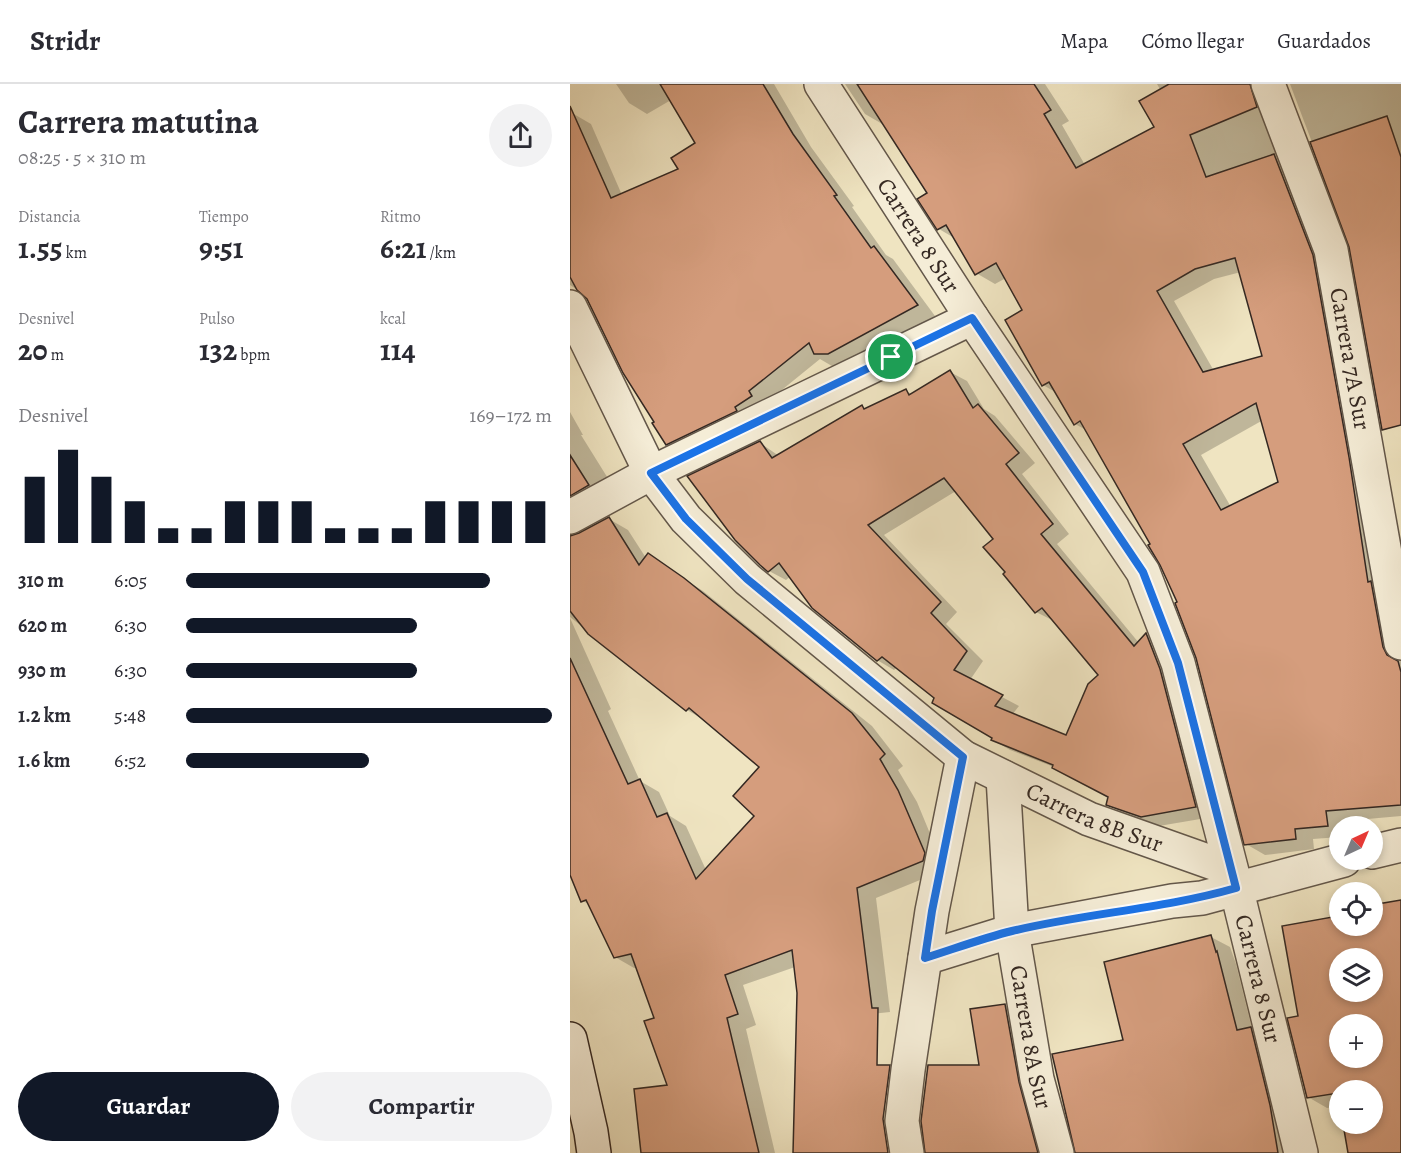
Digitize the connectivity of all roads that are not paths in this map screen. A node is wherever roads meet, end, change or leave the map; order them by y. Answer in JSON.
{"nodes":[{"id":1,"x":821,"y":84,"type":"edge"},
{"id":2,"x":1268,"y":84,"type":"edge"},
{"id":3,"x":570,"y":307,"type":"edge"},
{"id":4,"x":972,"y":318,"type":"junction"},
{"id":5,"x":651,"y":473,"type":"junction"},
{"id":6,"x":570,"y":517,"type":"edge"},
{"id":7,"x":1401,"y":643,"type":"edge"},
{"id":8,"x":963,"y":757,"type":"junction"},
{"id":9,"x":1003,"y":777,"type":"junction"},
{"id":10,"x":1401,"y":845,"type":"edge"},
{"id":11,"x":1383,"y":849,"type":"edge"},
{"id":12,"x":1329,"y":862,"type":"edge"},
{"id":13,"x":1233,"y":878,"type":"junction"},
{"id":14,"x":1012,"y":931,"type":"junction"},
{"id":15,"x":925,"y":958,"type":"junction"},
{"id":16,"x":570,"y":1039,"type":"edge"},
{"id":17,"x":594,"y":1153,"type":"edge"},
{"id":18,"x":907,"y":1153,"type":"edge"},
{"id":19,"x":1057,"y":1153,"type":"edge"},
{"id":20,"x":1302,"y":1153,"type":"edge"}],
"edges":[{"from":1,"to":4,"type":"street","name":"Carrera 8 Sur"},
{"from":2,"to":7,"type":"street","name":"Carrera 7A Sur"},
{"from":3,"to":5,"type":"street","name":"Carrera 8B Sur"},
{"from":4,"to":5,"type":"street"},
{"from":4,"to":13,"type":"street","name":"Carrera 8 Sur"},
{"from":5,"to":6,"type":"street"},
{"from":5,"to":8,"type":"street","name":"Carrera 8B Sur"},
{"from":8,"to":9,"type":"street","name":"Carrera 8B Sur"},
{"from":8,"to":15,"type":"street"},
{"from":9,"to":13,"type":"street","name":"Carrera 8B Sur"},
{"from":9,"to":14,"type":"street","name":"Carrera 8A Sur"},
{"from":10,"to":11,"type":"street"},
{"from":12,"to":13,"type":"street"},
{"from":13,"to":14,"type":"street"},
{"from":13,"to":20,"type":"street","name":"Carrera 8 Sur"},
{"from":14,"to":15,"type":"street"},
{"from":14,"to":19,"type":"street","name":"Carrera 8A Sur"},
{"from":15,"to":18,"type":"street"},
{"from":16,"to":17,"type":"street"}]}
